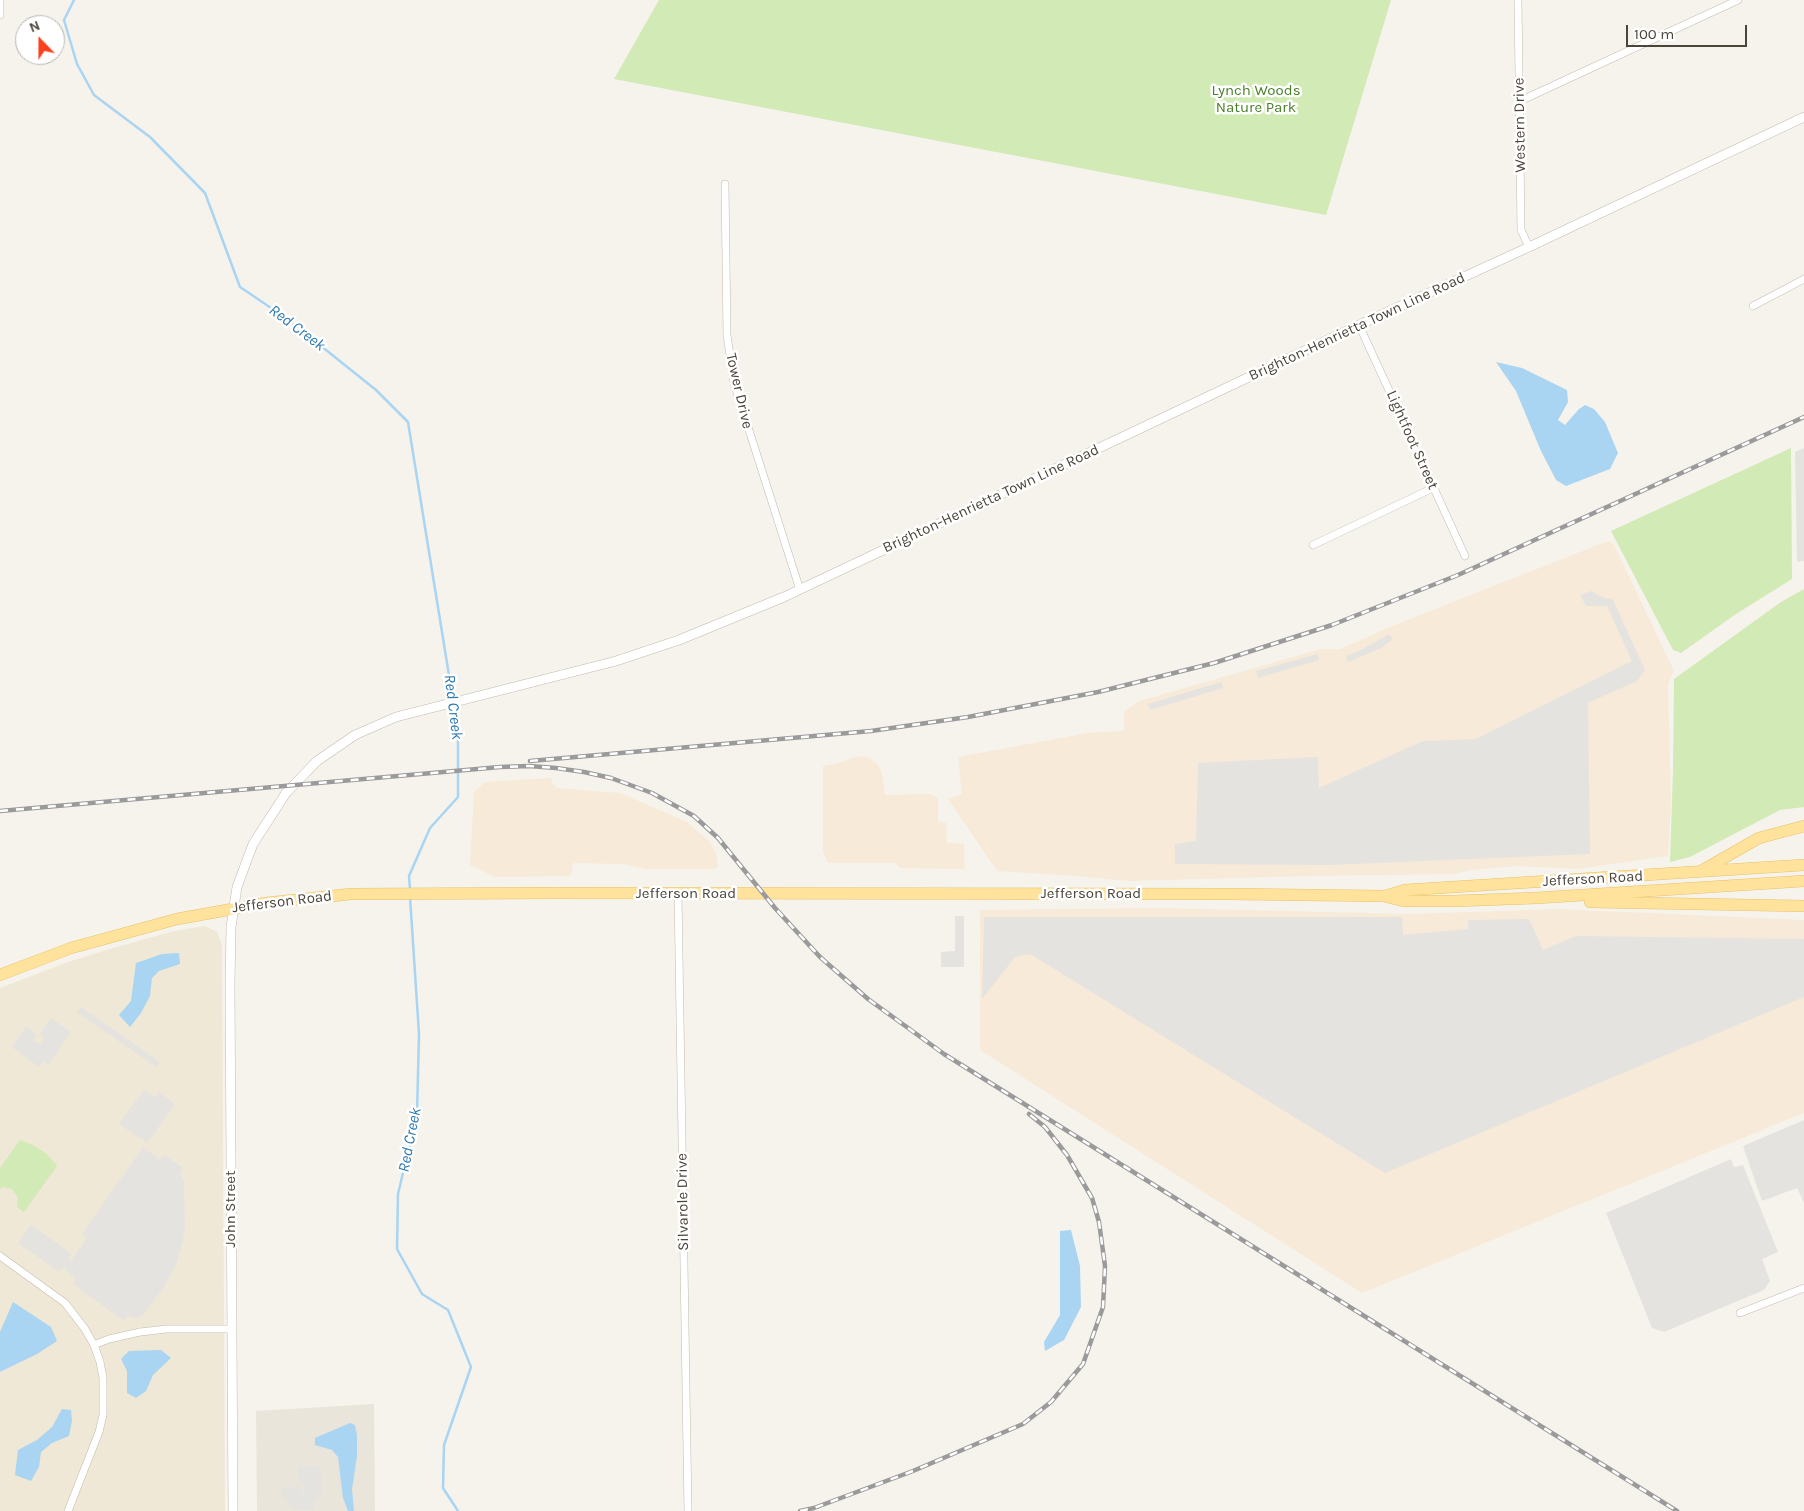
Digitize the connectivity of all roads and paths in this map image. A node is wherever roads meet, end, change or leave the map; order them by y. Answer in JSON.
{"nodes":[{"id":1,"x":0,"y":0,"type":"edge"},
{"id":2,"x":1518,"y":0,"type":"edge"},
{"id":3,"x":1738,"y":0,"type":"edge"},
{"id":4,"x":0,"y":15,"type":"edge"},
{"id":5,"x":1520,"y":101,"type":"junction"},
{"id":6,"x":1804,"y":117,"type":"edge"},
{"id":7,"x":725,"y":184,"type":"dead end"},
{"id":8,"x":1529,"y":247,"type":"junction"},
{"id":9,"x":1804,"y":279,"type":"edge"},
{"id":10,"x":1753,"y":306,"type":"dead end"},
{"id":11,"x":1359,"y":325,"type":"junction"},
{"id":12,"x":1433,"y":488,"type":"junction"},
{"id":13,"x":1313,"y":545,"type":"dead end"},
{"id":14,"x":1465,"y":556,"type":"dead end"},
{"id":15,"x":800,"y":590,"type":"junction"},
{"id":16,"x":1804,"y":826,"type":"edge"},
{"id":17,"x":1804,"y":865,"type":"edge"},
{"id":18,"x":1698,"y":872,"type":"junction"},
{"id":19,"x":1804,"y":881,"type":"edge"},
{"id":20,"x":678,"y":893,"type":"junction"},
{"id":21,"x":1383,"y":896,"type":"junction"},
{"id":22,"x":1536,"y":898,"type":"junction"},
{"id":23,"x":1804,"y":906,"type":"edge"},
{"id":24,"x":234,"y":908,"type":"junction"},
{"id":25,"x":0,"y":975,"type":"edge"},
{"id":26,"x":0,"y":1256,"type":"edge"},
{"id":27,"x":1804,"y":1288,"type":"edge"},
{"id":28,"x":1740,"y":1313,"type":"dead end"},
{"id":29,"x":232,"y":1329,"type":"junction"},
{"id":30,"x":94,"y":1345,"type":"junction"},
{"id":31,"x":68,"y":1511,"type":"edge"},
{"id":32,"x":233,"y":1511,"type":"edge"},
{"id":33,"x":688,"y":1511,"type":"edge"}],
"edges":[{"from":1,"to":4,"type":"street"},
{"from":2,"to":5,"type":"street","name":"Western Drive"},
{"from":3,"to":5,"type":"street"},
{"from":5,"to":8,"type":"street","name":"Western Drive"},
{"from":6,"to":8,"type":"street","name":"Brighton-Henrietta Town Line Road"},
{"from":7,"to":15,"type":"street","name":"Tower Drive"},
{"from":8,"to":11,"type":"street","name":"Brighton-Henrietta Town Line Road"},
{"from":9,"to":10,"type":"street"},
{"from":11,"to":12,"type":"street","name":"Lightfoot Street"},
{"from":11,"to":15,"type":"street","name":"Brighton-Henrietta Town Line Road"},
{"from":12,"to":13,"type":"street"},
{"from":12,"to":14,"type":"street","name":"Lightfoot Street"},
{"from":15,"to":24,"type":"street","name":"Brighton-Henrietta Town Line Road"},
{"from":16,"to":18,"type":"main road"},
{"from":17,"to":18,"type":"main road","name":"Jefferson Road"},
{"from":18,"to":21,"type":"main road","name":"Jefferson Road"},
{"from":19,"to":22,"type":"main road","name":"Jefferson Road"},
{"from":20,"to":21,"type":"main road","name":"Jefferson Road"},
{"from":20,"to":24,"type":"main road","name":"Jefferson Road"},
{"from":20,"to":33,"type":"street","name":"Silvarole Drive"},
{"from":21,"to":22,"type":"main road","name":"Jefferson Road"},
{"from":22,"to":23,"type":"main road"},
{"from":24,"to":25,"type":"main road","name":"Jefferson Road"},
{"from":24,"to":29,"type":"street","name":"John Street"},
{"from":26,"to":30,"type":"street"},
{"from":27,"to":28,"type":"street"},
{"from":29,"to":30,"type":"street"},
{"from":29,"to":32,"type":"street","name":"John Street"},
{"from":30,"to":31,"type":"street"}]}
